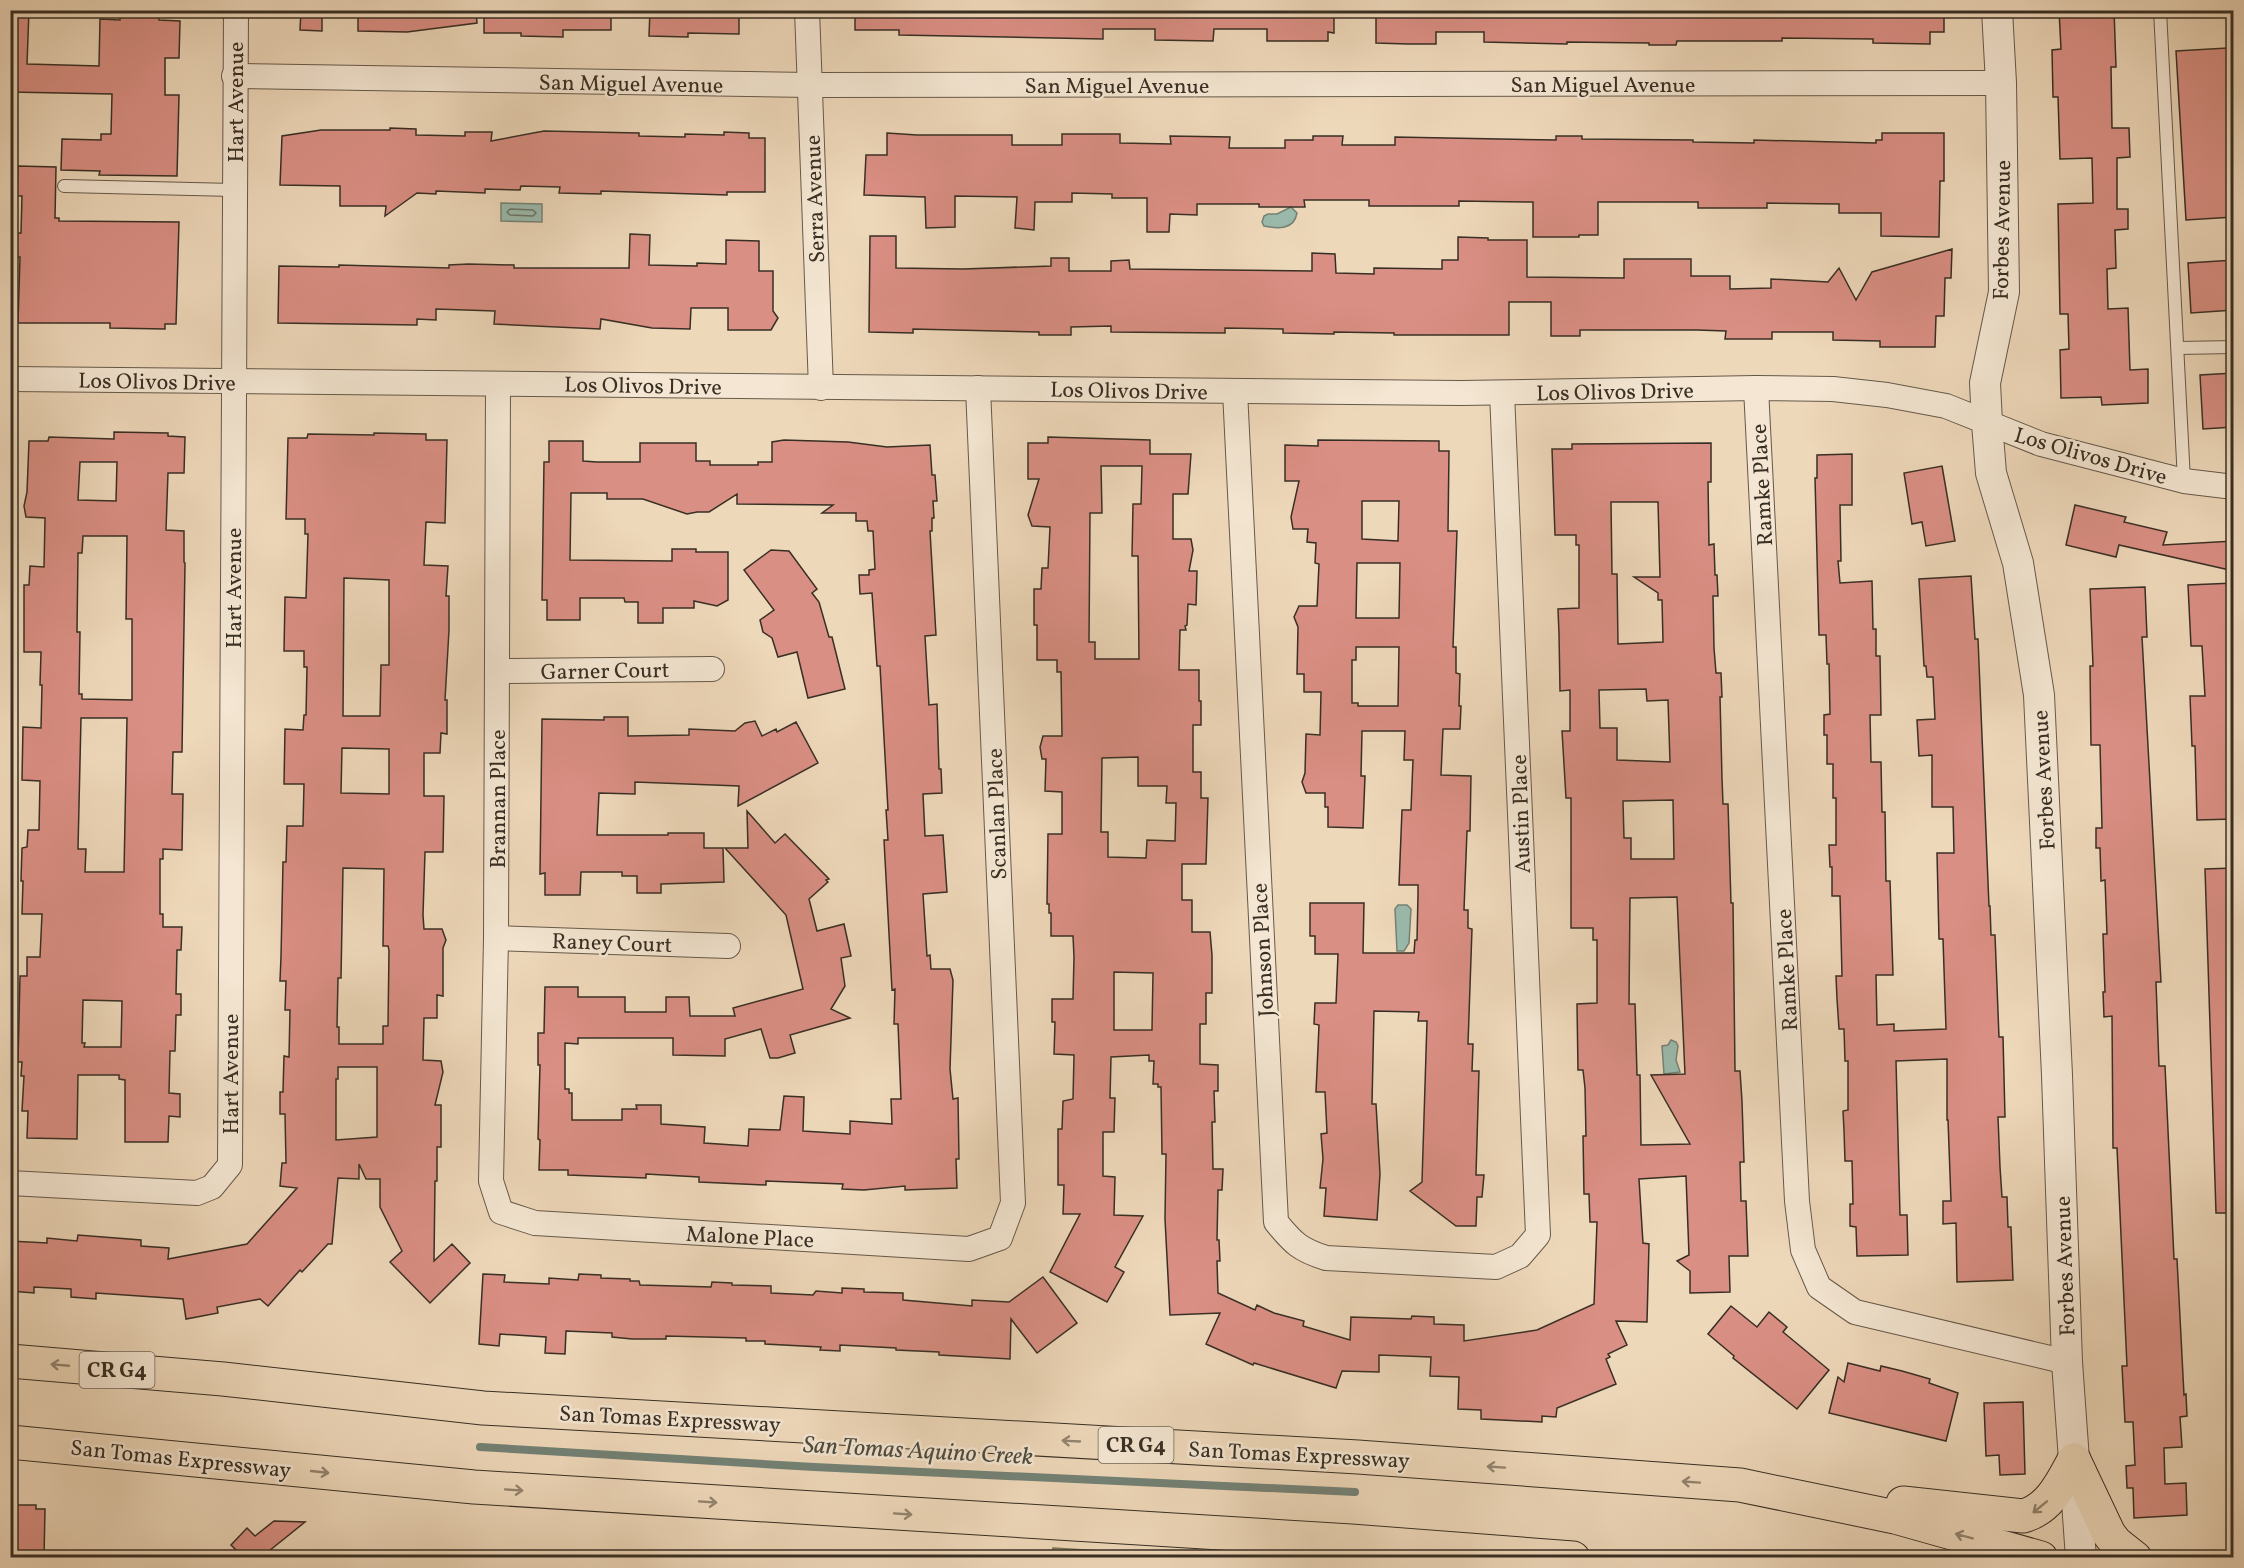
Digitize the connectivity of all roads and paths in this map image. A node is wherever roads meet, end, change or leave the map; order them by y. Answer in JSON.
{"nodes":[{"id":1,"x":236,"y":10,"type":"edge"},
{"id":2,"x":807,"y":10,"type":"edge"},
{"id":3,"x":1997,"y":10,"type":"edge"},
{"id":4,"x":2160,"y":10,"type":"edge"},
{"id":5,"x":234,"y":76,"type":"junction"},
{"id":6,"x":2001,"y":83,"type":"junction"},
{"id":7,"x":810,"y":85,"type":"junction"},
{"id":8,"x":64,"y":186,"type":"dead end"},
{"id":9,"x":234,"y":190,"type":"junction"},
{"id":10,"x":2234,"y":347,"type":"edge"},
{"id":11,"x":2178,"y":348,"type":"junction"},
{"id":12,"x":10,"y":379,"type":"edge"},
{"id":13,"x":234,"y":382,"type":"junction"},
{"id":14,"x":498,"y":384,"type":"junction"},
{"id":15,"x":821,"y":388,"type":"junction"},
{"id":16,"x":978,"y":388,"type":"junction"},
{"id":17,"x":1756,"y":388,"type":"junction"},
{"id":18,"x":1235,"y":391,"type":"junction"},
{"id":19,"x":1502,"y":393,"type":"junction"},
{"id":20,"x":1987,"y":423,"type":"junction"},
{"id":21,"x":2184,"y":481,"type":"junction"},
{"id":22,"x":2234,"y":487,"type":"edge"},
{"id":23,"x":712,"y":669,"type":"dead end"},
{"id":24,"x":498,"y":671,"type":"junction"},
{"id":25,"x":496,"y":938,"type":"junction"},
{"id":26,"x":728,"y":946,"type":"dead end"},
{"id":27,"x":10,"y":1183,"type":"edge"},
{"id":28,"x":501,"y":1212,"type":"joint"},
{"id":29,"x":1538,"y":1235,"type":"joint"},
{"id":30,"x":1000,"y":1238,"type":"joint"},
{"id":31,"x":10,"y":1361,"type":"edge"},
{"id":32,"x":2067,"y":1362,"type":"junction"},
{"id":33,"x":10,"y":1442,"type":"edge"},
{"id":34,"x":2074,"y":1460,"type":"junction"},
{"id":35,"x":1740,"y":1485,"type":"junction"},
{"id":36,"x":1573,"y":1557,"type":"edge"},
{"id":37,"x":2041,"y":1557,"type":"edge"},
{"id":38,"x":2081,"y":1557,"type":"edge"},
{"id":39,"x":2135,"y":1557,"type":"edge"}],
"edges":[{"from":1,"to":5,"type":"street","name":"Hart Avenue"},
{"from":2,"to":7,"type":"street","name":"Serra Avenue"},
{"from":3,"to":6,"type":"street","name":"Forbes Avenue"},
{"from":4,"to":11,"type":"lane"},
{"from":5,"to":7,"type":"street","name":"San Miguel Avenue"},
{"from":5,"to":9,"type":"street","name":"Hart Avenue"},
{"from":6,"to":7,"type":"street","name":"San Miguel Avenue"},
{"from":6,"to":20,"type":"street","name":"Forbes Avenue"},
{"from":7,"to":15,"type":"street","name":"Serra Avenue"},
{"from":8,"to":9,"type":"lane"},
{"from":9,"to":13,"type":"street","name":"Hart Avenue"},
{"from":10,"to":11,"type":"lane"},
{"from":11,"to":21,"type":"lane"},
{"from":12,"to":13,"type":"street","name":"Los Olivos Drive"},
{"from":13,"to":14,"type":"street","name":"Los Olivos Drive"},
{"from":13,"to":27,"type":"street","name":"Hart Avenue"},
{"from":14,"to":15,"type":"street","name":"Los Olivos Drive"},
{"from":14,"to":24,"type":"street","name":"Brannan Place"},
{"from":15,"to":16,"type":"street","name":"Los Olivos Drive"},
{"from":16,"to":18,"type":"street","name":"Los Olivos Drive"},
{"from":16,"to":30,"type":"street","name":"Scanlan Place"},
{"from":17,"to":19,"type":"street","name":"Los Olivos Drive"},
{"from":17,"to":20,"type":"street","name":"Los Olivos Drive"},
{"from":17,"to":32,"type":"street","name":"Ramke Place"},
{"from":18,"to":19,"type":"street","name":"Los Olivos Drive"},
{"from":18,"to":29,"type":"street","name":"Johnson Place"},
{"from":19,"to":29,"type":"street","name":"Austin Place"},
{"from":20,"to":21,"type":"street","name":"Los Olivos Drive"},
{"from":20,"to":32,"type":"street","name":"Forbes Avenue"},
{"from":21,"to":22,"type":"street","name":"Los Olivos Drive"},
{"from":23,"to":24,"type":"street","name":"Garner Court"},
{"from":24,"to":25,"type":"street","name":"Brannan Place"},
{"from":25,"to":26,"type":"street","name":"Raney Court"},
{"from":25,"to":28,"type":"street","name":"Brannan Place"},
{"from":28,"to":30,"type":"street","name":"Malone Place"},
{"from":35,"to":31,"type":"highway","name":"San Tomas Expressway","number":"CR G4","one_way":true},
{"from":32,"to":34,"type":"street","name":"Forbes Avenue"},
{"from":33,"to":36,"type":"highway","name":"San Tomas Expressway","one_way":true},
{"from":34,"to":35,"type":"highway","one_way":true},
{"from":34,"to":38,"type":"street","name":"Forbes Avenue"},
{"from":34,"to":39,"type":"highway"},
{"from":37,"to":35,"type":"highway","name":"San Tomas Expressway","number":"CR G4","one_way":true}]}
